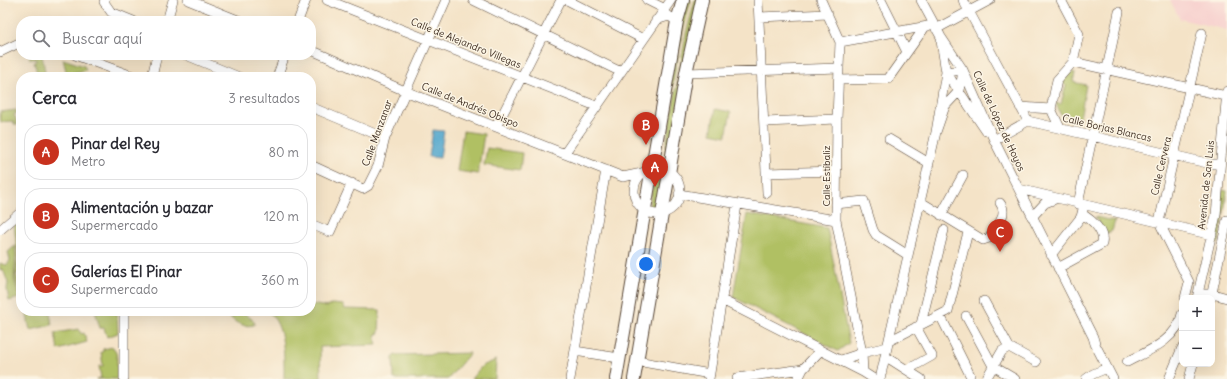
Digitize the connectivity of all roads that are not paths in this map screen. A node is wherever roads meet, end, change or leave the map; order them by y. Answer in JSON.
{"nodes":[{"id":1,"x":105,"y":0,"type":"edge"},
{"id":2,"x":173,"y":0,"type":"edge"},
{"id":3,"x":188,"y":0,"type":"edge"},
{"id":4,"x":306,"y":0,"type":"edge"},
{"id":5,"x":327,"y":0,"type":"edge"},
{"id":6,"x":446,"y":0,"type":"edge"},
{"id":7,"x":473,"y":0,"type":"edge"},
{"id":8,"x":561,"y":0,"type":"edge"},
{"id":9,"x":567,"y":0,"type":"edge"},
{"id":10,"x":647,"y":0,"type":"edge"},
{"id":11,"x":671,"y":0,"type":"edge"},
{"id":12,"x":683,"y":0,"type":"edge"},
{"id":13,"x":702,"y":0,"type":"edge"},
{"id":14,"x":758,"y":0,"type":"edge"},
{"id":15,"x":821,"y":0,"type":"edge"},
{"id":16,"x":881,"y":0,"type":"edge"},
{"id":17,"x":921,"y":0,"type":"edge"},
{"id":18,"x":963,"y":0,"type":"edge"},
{"id":19,"x":990,"y":0,"type":"edge"},
{"id":20,"x":1061,"y":0,"type":"edge"},
{"id":21,"x":665,"y":9,"type":"junction"},
{"id":22,"x":969,"y":11,"type":"junction"},
{"id":23,"x":1119,"y":12,"type":"dead end"},
{"id":24,"x":828,"y":14,"type":"junction"},
{"id":25,"x":121,"y":16,"type":"edge"},
{"id":26,"x":168,"y":16,"type":"edge"},
{"id":27,"x":228,"y":16,"type":"edge"},
{"id":28,"x":300,"y":16,"type":"edge"},
{"id":29,"x":759,"y":17,"type":"junction"},
{"id":30,"x":656,"y":20,"type":"junction"},
{"id":31,"x":677,"y":21,"type":"junction"},
{"id":32,"x":934,"y":29,"type":"junction"},
{"id":33,"x":897,"y":32,"type":"junction"},
{"id":34,"x":544,"y":33,"type":"junction"},
{"id":35,"x":1202,"y":33,"type":"dead end"},
{"id":36,"x":643,"y":39,"type":"junction"},
{"id":37,"x":428,"y":40,"type":"junction"},
{"id":38,"x":840,"y":42,"type":"junction"},
{"id":39,"x":16,"y":44,"type":"edge"},
{"id":40,"x":0,"y":52,"type":"edge"},
{"id":41,"x":316,"y":52,"type":"edge"},
{"id":42,"x":907,"y":52,"type":"junction"},
{"id":43,"x":89,"y":60,"type":"edge"},
{"id":44,"x":156,"y":60,"type":"edge"},
{"id":45,"x":198,"y":60,"type":"edge"},
{"id":46,"x":283,"y":60,"type":"edge"},
{"id":47,"x":1073,"y":62,"type":"junction"},
{"id":48,"x":839,"y":68,"type":"junction"},
{"id":49,"x":762,"y":69,"type":"junction"},
{"id":50,"x":963,"y":70,"type":"junction"},
{"id":51,"x":1107,"y":70,"type":"junction"},
{"id":52,"x":121,"y":72,"type":"edge"},
{"id":53,"x":153,"y":72,"type":"edge"},
{"id":54,"x":228,"y":72,"type":"edge"},
{"id":55,"x":279,"y":72,"type":"edge"},
{"id":56,"x":621,"y":72,"type":"junction"},
{"id":57,"x":946,"y":72,"type":"junction"},
{"id":58,"x":686,"y":73,"type":"junction"},
{"id":59,"x":521,"y":77,"type":"junction"},
{"id":60,"x":839,"y":80,"type":"junction"},
{"id":61,"x":1190,"y":89,"type":"junction"},
{"id":62,"x":960,"y":90,"type":"junction"},
{"id":63,"x":405,"y":91,"type":"junction"},
{"id":64,"x":1227,"y":95,"type":"edge"},
{"id":65,"x":596,"y":106,"type":"junction"},
{"id":66,"x":1020,"y":107,"type":"junction"},
{"id":67,"x":1051,"y":108,"type":"junction"},
{"id":68,"x":316,"y":109,"type":"edge"},
{"id":69,"x":837,"y":119,"type":"junction"},
{"id":70,"x":1028,"y":121,"type":"junction"},
{"id":71,"x":764,"y":122,"type":"junction"},
{"id":72,"x":496,"y":127,"type":"junction"},
{"id":73,"x":1060,"y":128,"type":"junction"},
{"id":74,"x":936,"y":132,"type":"junction"},
{"id":75,"x":1093,"y":137,"type":"junction"},
{"id":76,"x":385,"y":138,"type":"junction"},
{"id":77,"x":889,"y":139,"type":"dead end"},
{"id":78,"x":994,"y":140,"type":"junction"},
{"id":79,"x":564,"y":154,"type":"junction"},
{"id":80,"x":1174,"y":155,"type":"junction"},
{"id":81,"x":930,"y":163,"type":"junction"},
{"id":82,"x":1220,"y":164,"type":"junction"},
{"id":83,"x":316,"y":167,"type":"edge"},
{"id":84,"x":606,"y":170,"type":"junction"},
{"id":85,"x":647,"y":171,"type":"junction"},
{"id":86,"x":837,"y":171,"type":"junction"},
{"id":87,"x":669,"y":172,"type":"junction"},
{"id":88,"x":766,"y":173,"type":"junction"},
{"id":89,"x":623,"y":177,"type":"junction"},
{"id":90,"x":962,"y":178,"type":"dead end"},
{"id":91,"x":352,"y":183,"type":"junction"},
{"id":92,"x":1019,"y":190,"type":"junction"},
{"id":93,"x":634,"y":192,"type":"junction"},
{"id":94,"x":766,"y":193,"type":"dead end"},
{"id":95,"x":679,"y":194,"type":"junction"},
{"id":96,"x":1055,"y":199,"type":"junction"},
{"id":97,"x":921,"y":202,"type":"junction"},
{"id":98,"x":1000,"y":202,"type":"dead end"},
{"id":99,"x":836,"y":204,"type":"junction"},
{"id":100,"x":737,"y":205,"type":"junction"},
{"id":101,"x":1081,"y":208,"type":"junction"},
{"id":102,"x":644,"y":210,"type":"junction"},
{"id":103,"x":662,"y":213,"type":"junction"},
{"id":104,"x":941,"y":215,"type":"junction"},
{"id":105,"x":16,"y":216,"type":"edge"},
{"id":106,"x":1032,"y":217,"type":"junction"},
{"id":107,"x":836,"y":220,"type":"junction"},
{"id":108,"x":1227,"y":220,"type":"edge"},
{"id":109,"x":1159,"y":222,"type":"junction"},
{"id":110,"x":316,"y":226,"type":"edge"},
{"id":111,"x":0,"y":230,"type":"edge"},
{"id":112,"x":944,"y":230,"type":"dead end"},
{"id":113,"x":968,"y":232,"type":"junction"},
{"id":114,"x":1212,"y":235,"type":"junction"},
{"id":115,"x":908,"y":255,"type":"junction"},
{"id":116,"x":1051,"y":255,"type":"junction"},
{"id":117,"x":1058,"y":268,"type":"junction"},
{"id":118,"x":1186,"y":295,"type":"edge"},
{"id":119,"x":1198,"y":295,"type":"edge"},
{"id":120,"x":1211,"y":295,"type":"edge"},
{"id":121,"x":1215,"y":296,"type":"edge"},
{"id":122,"x":1227,"y":298,"type":"edge"},
{"id":123,"x":722,"y":300,"type":"junction"},
{"id":124,"x":984,"y":301,"type":"dead end"},
{"id":125,"x":940,"y":315,"type":"junction"},
{"id":126,"x":124,"y":316,"type":"edge"},
{"id":127,"x":966,"y":316,"type":"dead end"},
{"id":128,"x":918,"y":326,"type":"junction"},
{"id":129,"x":1179,"y":326,"type":"edge"},
{"id":130,"x":1093,"y":337,"type":"junction"},
{"id":131,"x":888,"y":344,"type":"junction"},
{"id":132,"x":1009,"y":347,"type":"junction"},
{"id":133,"x":575,"y":351,"type":"junction"},
{"id":134,"x":820,"y":351,"type":"junction"},
{"id":135,"x":862,"y":353,"type":"junction"},
{"id":136,"x":1179,"y":355,"type":"edge"},
{"id":137,"x":885,"y":356,"type":"junction"},
{"id":138,"x":619,"y":358,"type":"junction"},
{"id":139,"x":840,"y":360,"type":"junction"},
{"id":140,"x":637,"y":361,"type":"junction"},
{"id":141,"x":1036,"y":362,"type":"dead end"},
{"id":142,"x":1127,"y":362,"type":"dead end"},
{"id":143,"x":993,"y":366,"type":"junction"},
{"id":144,"x":1192,"y":367,"type":"edge"},
{"id":145,"x":1107,"y":368,"type":"junction"},
{"id":146,"x":803,"y":369,"type":"junction"},
{"id":147,"x":907,"y":370,"type":"junction"},
{"id":148,"x":863,"y":372,"type":"junction"},
{"id":149,"x":970,"y":375,"type":"dead end"},
{"id":150,"x":710,"y":376,"type":"edge"},
{"id":151,"x":737,"y":378,"type":"edge"},
{"id":152,"x":124,"y":379,"type":"edge"},
{"id":153,"x":570,"y":379,"type":"edge"},
{"id":154,"x":616,"y":379,"type":"edge"},
{"id":155,"x":634,"y":379,"type":"edge"},
{"id":156,"x":798,"y":379,"type":"edge"},
{"id":157,"x":874,"y":379,"type":"edge"},
{"id":158,"x":880,"y":379,"type":"edge"},
{"id":159,"x":921,"y":379,"type":"edge"},
{"id":160,"x":986,"y":379,"type":"edge"},
{"id":161,"x":1015,"y":379,"type":"edge"},
{"id":162,"x":1086,"y":379,"type":"edge"},
{"id":163,"x":1113,"y":379,"type":"edge"},
{"id":164,"x":1118,"y":379,"type":"edge"},
{"id":165,"x":1169,"y":379,"type":"edge"},
{"id":166,"x":1189,"y":379,"type":"edge"}],
"edges":[{"from":1,"to":25,"type":"street"},
{"from":2,"to":26,"type":"street"},
{"from":3,"to":27,"type":"street"},
{"from":4,"to":28,"type":"street"},
{"from":5,"to":37,"type":"street","name":"Calle de Alejandro Villegas"},
{"from":6,"to":37,"type":"street","name":"Calle Manzanar"},
{"from":7,"to":34,"type":"street"},
{"from":8,"to":34,"type":"street"},
{"from":9,"to":36,"type":"street"},
{"from":10,"to":21,"type":"street"},
{"from":11,"to":21,"type":"street"},
{"from":12,"to":31,"type":"main road"},
{"from":13,"to":58,"type":"main road"},
{"from":14,"to":29,"type":"street"},
{"from":15,"to":24,"type":"street","name":"Calle Estíbaliz"},
{"from":16,"to":33,"type":"street"},
{"from":17,"to":32,"type":"street","name":"Calle de López de Hoyos"},
{"from":18,"to":22,"type":"street"},
{"from":19,"to":22,"type":"street"},
{"from":20,"to":47,"type":"street"},
{"from":21,"to":30,"type":"street"},
{"from":22,"to":32,"type":"street"},
{"from":22,"to":66,"type":"street"},
{"from":23,"to":51,"type":"street"},
{"from":24,"to":29,"type":"street"},
{"from":24,"to":38,"type":"street","name":"Calle Estíbaliz"},
{"from":29,"to":49,"type":"street"},
{"from":30,"to":31,"type":"street"},
{"from":30,"to":36,"type":"street"},
{"from":31,"to":85,"type":"main road"},
{"from":32,"to":33,"type":"street"},
{"from":32,"to":42,"type":"street"},
{"from":32,"to":50,"type":"street","name":"Calle de López de Hoyos"},
{"from":32,"to":57,"type":"street"},
{"from":33,"to":38,"type":"street"},
{"from":33,"to":42,"type":"street"},
{"from":34,"to":56,"type":"street"},
{"from":34,"to":59,"type":"street"},
{"from":35,"to":61,"type":"street","name":"Calle Cervera"},
{"from":36,"to":56,"type":"street"},
{"from":37,"to":59,"type":"street","name":"Calle de Alejandro Villegas"},
{"from":37,"to":63,"type":"street","name":"Calle Manzanar"},
{"from":38,"to":48,"type":"street","name":"Calle Estíbaliz"},
{"from":39,"to":40,"type":"street"},
{"from":41,"to":63,"type":"street","name":"Calle de Andrés Obispo"},
{"from":42,"to":60,"type":"street"},
{"from":43,"to":52,"type":"street"},
{"from":44,"to":53,"type":"street"},
{"from":45,"to":54,"type":"street"},
{"from":46,"to":55,"type":"street"},
{"from":47,"to":51,"type":"street"},
{"from":47,"to":67,"type":"street"},
{"from":48,"to":49,"type":"street"},
{"from":48,"to":60,"type":"street","name":"Calle Estíbaliz"},
{"from":49,"to":58,"type":"street"},
{"from":49,"to":71,"type":"street"},
{"from":50,"to":57,"type":"street"},
{"from":50,"to":62,"type":"street"},
{"from":50,"to":78,"type":"street","name":"Calle de López de Hoyos"},
{"from":51,"to":61,"type":"street"},
{"from":51,"to":75,"type":"street"},
{"from":56,"to":65,"type":"street"},
{"from":57,"to":62,"type":"street"},
{"from":57,"to":74,"type":"street"},
{"from":58,"to":87,"type":"main road"},
{"from":59,"to":65,"type":"street","name":"Calle de Alejandro Villegas"},
{"from":59,"to":72,"type":"street"},
{"from":60,"to":69,"type":"street","name":"Calle Estíbaliz"},
{"from":61,"to":64,"type":"street"},
{"from":61,"to":80,"type":"street","name":"Calle Cervera"},
{"from":62,"to":74,"type":"street"},
{"from":62,"to":78,"type":"street"},
{"from":63,"to":72,"type":"street","name":"Calle de Andrés Obispo"},
{"from":63,"to":76,"type":"street","name":"Calle Manzanar"},
{"from":64,"to":82,"type":"street","name":"Avenida de San Luis"},
{"from":65,"to":79,"type":"street"},
{"from":66,"to":67,"type":"street","name":"Calle Borjas Blancas"},
{"from":66,"to":70,"type":"street"},
{"from":67,"to":73,"type":"street"},
{"from":68,"to":76,"type":"street"},
{"from":69,"to":71,"type":"street"},
{"from":69,"to":86,"type":"street","name":"Calle Estíbaliz"},
{"from":70,"to":73,"type":"street","name":"Calle Borjas Blancas"},
{"from":70,"to":78,"type":"street"},
{"from":71,"to":88,"type":"street"},
{"from":72,"to":79,"type":"street","name":"Calle de Andrés Obispo"},
{"from":73,"to":75,"type":"street","name":"Calle Borjas Blancas"},
{"from":74,"to":81,"type":"street"},
{"from":75,"to":80,"type":"street","name":"Calle Borjas Blancas"},
{"from":75,"to":101,"type":"street"},
{"from":76,"to":91,"type":"street","name":"Calle Manzanar"},
{"from":77,"to":81,"type":"street"},
{"from":78,"to":92,"type":"street","name":"Calle de López de Hoyos"},
{"from":79,"to":84,"type":"street","name":"Calle de Andrés Obispo"},
{"from":80,"to":82,"type":"street","name":"Calle Borjas Blancas"},
{"from":80,"to":109,"type":"street","name":"Calle Cervera"},
{"from":81,"to":97,"type":"street"},
{"from":82,"to":114,"type":"street","name":"Avenida de San Luis"},
{"from":83,"to":91,"type":"street"},
{"from":84,"to":89,"type":"street","name":"Calle de Andrés Obispo"},
{"from":84,"to":133,"type":"street"},
{"from":85,"to":87,"type":"street"},
{"from":85,"to":89,"type":"street"},
{"from":85,"to":93,"type":"street"},
{"from":85,"to":102,"type":"main road"},
{"from":86,"to":88,"type":"street"},
{"from":86,"to":99,"type":"street","name":"Calle Estíbaliz"},
{"from":87,"to":95,"type":"street"},
{"from":87,"to":103,"type":"main road"},
{"from":88,"to":94,"type":"street"},
{"from":89,"to":93,"type":"street"},
{"from":90,"to":104,"type":"street"},
{"from":91,"to":110,"type":"street"},
{"from":92,"to":96,"type":"street"},
{"from":92,"to":106,"type":"street","name":"Calle de López de Hoyos"},
{"from":93,"to":102,"type":"street"},
{"from":95,"to":100,"type":"street"},
{"from":95,"to":103,"type":"street"},
{"from":96,"to":101,"type":"street"},
{"from":96,"to":106,"type":"street"},
{"from":97,"to":104,"type":"street"},
{"from":97,"to":115,"type":"street"},
{"from":98,"to":113,"type":"street"},
{"from":99,"to":107,"type":"street","name":"Calle Estíbaliz"},
{"from":99,"to":115,"type":"street"},
{"from":100,"to":107,"type":"street"},
{"from":100,"to":123,"type":"street"},
{"from":101,"to":109,"type":"street"},
{"from":101,"to":116,"type":"street"},
{"from":101,"to":117,"type":"street"},
{"from":102,"to":103,"type":"street"},
{"from":102,"to":138,"type":"main road"},
{"from":103,"to":140,"type":"main road"},
{"from":104,"to":113,"type":"street"},
{"from":105,"to":111,"type":"street"},
{"from":106,"to":116,"type":"street","name":"Calle de López de Hoyos"},
{"from":107,"to":135,"type":"street","name":"Calle Estíbaliz"},
{"from":108,"to":120,"type":"street"},
{"from":109,"to":114,"type":"street"},
{"from":109,"to":118,"type":"street"},
{"from":112,"to":128,"type":"street"},
{"from":113,"to":125,"type":"street"},
{"from":114,"to":119,"type":"street","name":"Avenida de San Luis"},
{"from":115,"to":131,"type":"street"},
{"from":116,"to":117,"type":"street","name":"Calle de López de Hoyos"},
{"from":117,"to":130,"type":"street","name":"Calle de López de Hoyos"},
{"from":121,"to":122,"type":"street"},
{"from":123,"to":134,"type":"street"},
{"from":123,"to":150,"type":"street"},
{"from":124,"to":132,"type":"street"},
{"from":125,"to":128,"type":"street"},
{"from":125,"to":149,"type":"street"},
{"from":126,"to":152,"type":"street"},
{"from":127,"to":143,"type":"street"},
{"from":128,"to":131,"type":"street"},
{"from":128,"to":147,"type":"street"},
{"from":129,"to":142,"type":"street"},
{"from":130,"to":145,"type":"street"},
{"from":130,"to":164,"type":"street"},
{"from":131,"to":135,"type":"street"},
{"from":131,"to":137,"type":"street"},
{"from":132,"to":141,"type":"street"},
{"from":132,"to":143,"type":"street"},
{"from":133,"to":138,"type":"street"},
{"from":133,"to":153,"type":"street"},
{"from":134,"to":139,"type":"street"},
{"from":134,"to":146,"type":"street"},
{"from":135,"to":139,"type":"street"},
{"from":135,"to":148,"type":"street","name":"Calle Estíbaliz"},
{"from":136,"to":165,"type":"street"},
{"from":137,"to":147,"type":"street"},
{"from":137,"to":158,"type":"street"},
{"from":138,"to":154,"type":"main road"},
{"from":139,"to":148,"type":"street"},
{"from":140,"to":150,"type":"street"},
{"from":140,"to":155,"type":"main road"},
{"from":143,"to":160,"type":"street"},
{"from":143,"to":161,"type":"street"},
{"from":144,"to":166,"type":"street"},
{"from":145,"to":162,"type":"street"},
{"from":145,"to":163,"type":"street"},
{"from":146,"to":151,"type":"street"},
{"from":146,"to":156,"type":"street"},
{"from":147,"to":159,"type":"street"},
{"from":148,"to":157,"type":"street"}]}
